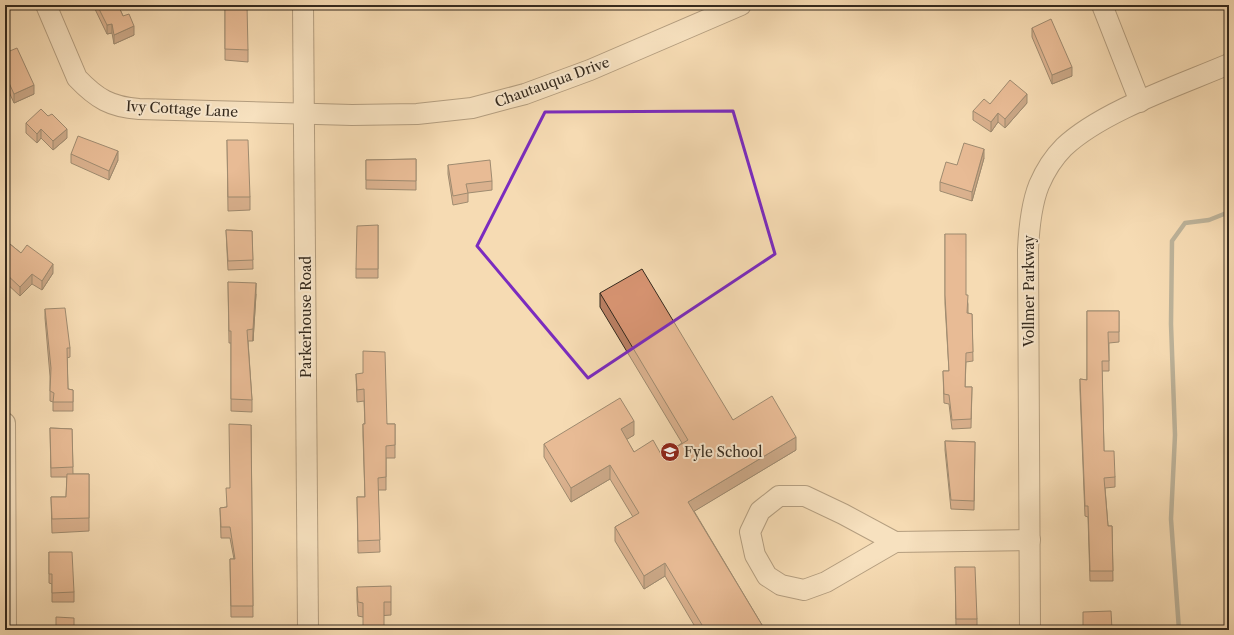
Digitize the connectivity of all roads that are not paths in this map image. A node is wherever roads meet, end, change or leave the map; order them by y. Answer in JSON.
{"nodes":[{"id":1,"x":46,"y":5,"type":"edge"},
{"id":2,"x":303,"y":5,"type":"edge"},
{"id":3,"x":741,"y":5,"type":"edge"},
{"id":4,"x":1102,"y":5,"type":"edge"},
{"id":5,"x":1229,"y":64,"type":"edge"},
{"id":6,"x":1140,"y":102,"type":"junction"},
{"id":7,"x":304,"y":113,"type":"junction"},
{"id":8,"x":5,"y":423,"type":"edge"},
{"id":9,"x":1030,"y":540,"type":"junction"},
{"id":10,"x":895,"y":542,"type":"junction"},
{"id":11,"x":6,"y":630,"type":"edge"},
{"id":12,"x":308,"y":630,"type":"edge"},
{"id":13,"x":1030,"y":630,"type":"edge"}],
"edges":[{"from":1,"to":7,"type":"street","name":"Ivy Cottage Lane"},
{"from":2,"to":7,"type":"street","name":"Parkerhouse Road"},
{"from":3,"to":7,"type":"street","name":"Chautauqua Drive"},
{"from":4,"to":6,"type":"street"},
{"from":5,"to":6,"type":"street","name":"Vollmer Parkway"},
{"from":6,"to":9,"type":"street","name":"Vollmer Parkway"},
{"from":7,"to":12,"type":"street","name":"Parkerhouse Road"},
{"from":8,"to":11,"type":"street"},
{"from":9,"to":10,"type":"street"},
{"from":9,"to":13,"type":"street","name":"Vollmer Parkway"},
{"from":10,"to":10,"type":"street"}]}
